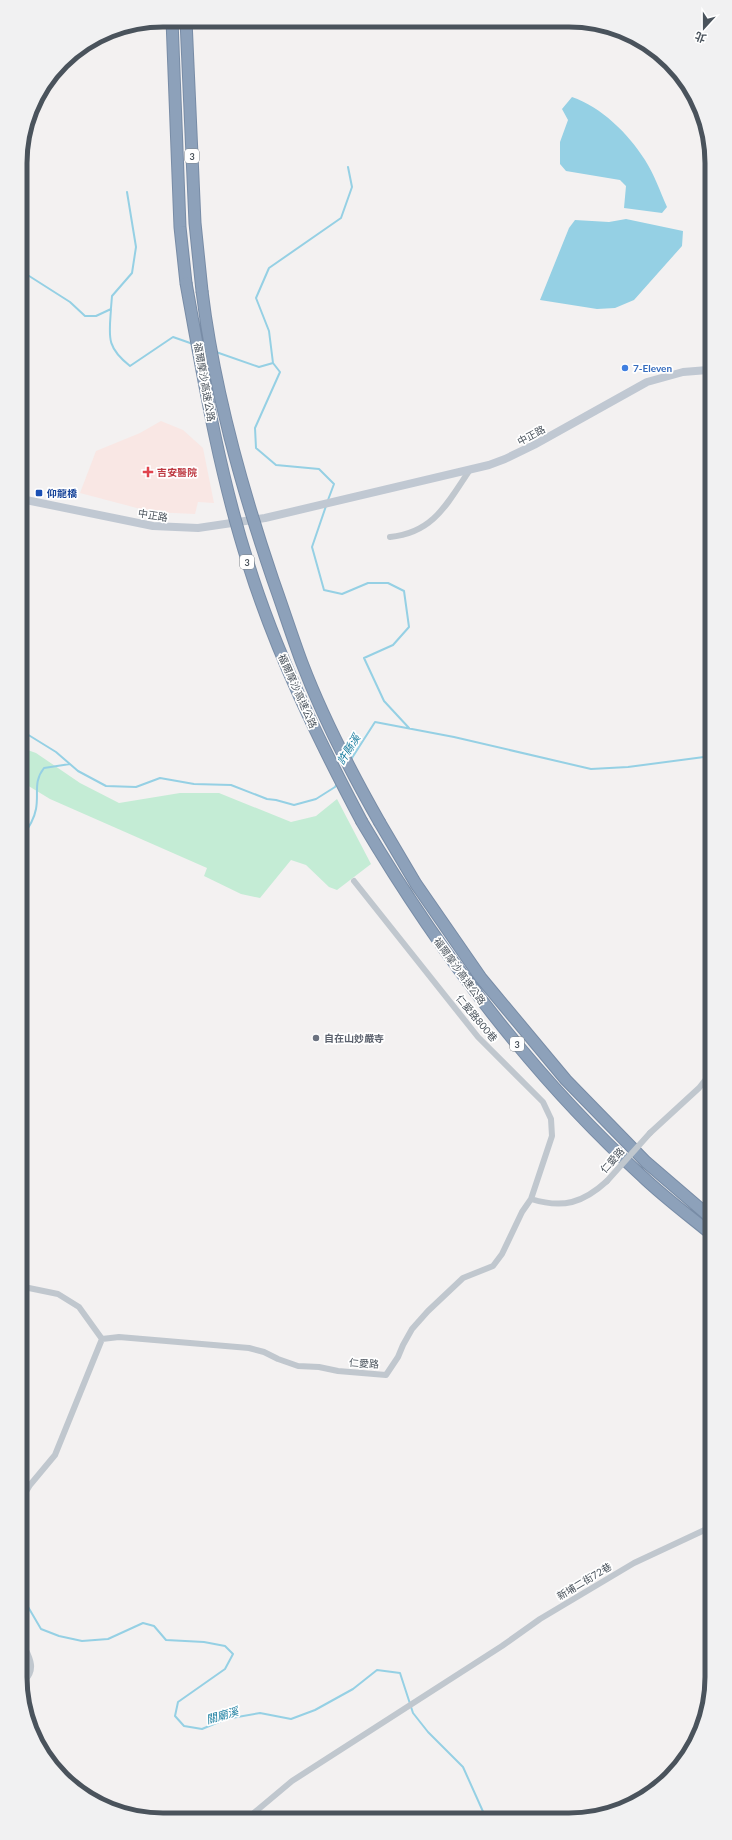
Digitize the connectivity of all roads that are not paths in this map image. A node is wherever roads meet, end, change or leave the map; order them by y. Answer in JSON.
{"nodes":[{"id":1,"x":172,"y":27,"type":"edge"},
{"id":2,"x":186,"y":27,"type":"edge"},
{"id":3,"x":705,"y":370,"type":"edge"},
{"id":4,"x":469,"y":471,"type":"junction"},
{"id":5,"x":27,"y":500,"type":"edge"},
{"id":6,"x":390,"y":537,"type":"dead end"},
{"id":7,"x":354,"y":882,"type":"dead end"},
{"id":8,"x":705,"y":1080,"type":"edge"},
{"id":9,"x":531,"y":1199,"type":"junction"},
{"id":10,"x":705,"y":1213,"type":"edge"},
{"id":11,"x":705,"y":1229,"type":"edge"},
{"id":12,"x":27,"y":1288,"type":"edge"},
{"id":13,"x":102,"y":1339,"type":"junction"},
{"id":14,"x":27,"y":1490,"type":"edge"},
{"id":15,"x":705,"y":1530,"type":"edge"},
{"id":16,"x":27,"y":1653,"type":"edge"},
{"id":17,"x":27,"y":1678,"type":"edge"},
{"id":18,"x":254,"y":1813,"type":"edge"}],
"edges":[{"from":1,"to":11,"type":"highway","name":"福爾摩沙高速公路","number":"3","bridge":true},
{"from":2,"to":10,"type":"highway","name":"福爾摩沙高速公路","number":"3","bridge":true},
{"from":3,"to":4,"type":"main road","name":"中正路"},
{"from":4,"to":5,"type":"main road","name":"中正路"},
{"from":4,"to":6,"type":"street"},
{"from":7,"to":9,"type":"street","name":"仁愛路800巷"},
{"from":8,"to":9,"type":"street","name":"仁愛路","bridge":true},
{"from":9,"to":13,"type":"street","name":"仁愛路"},
{"from":12,"to":13,"type":"street"},
{"from":13,"to":14,"type":"street"},
{"from":15,"to":18,"type":"street","name":"新埔二街72巷"},
{"from":16,"to":17,"type":"street"}]}
